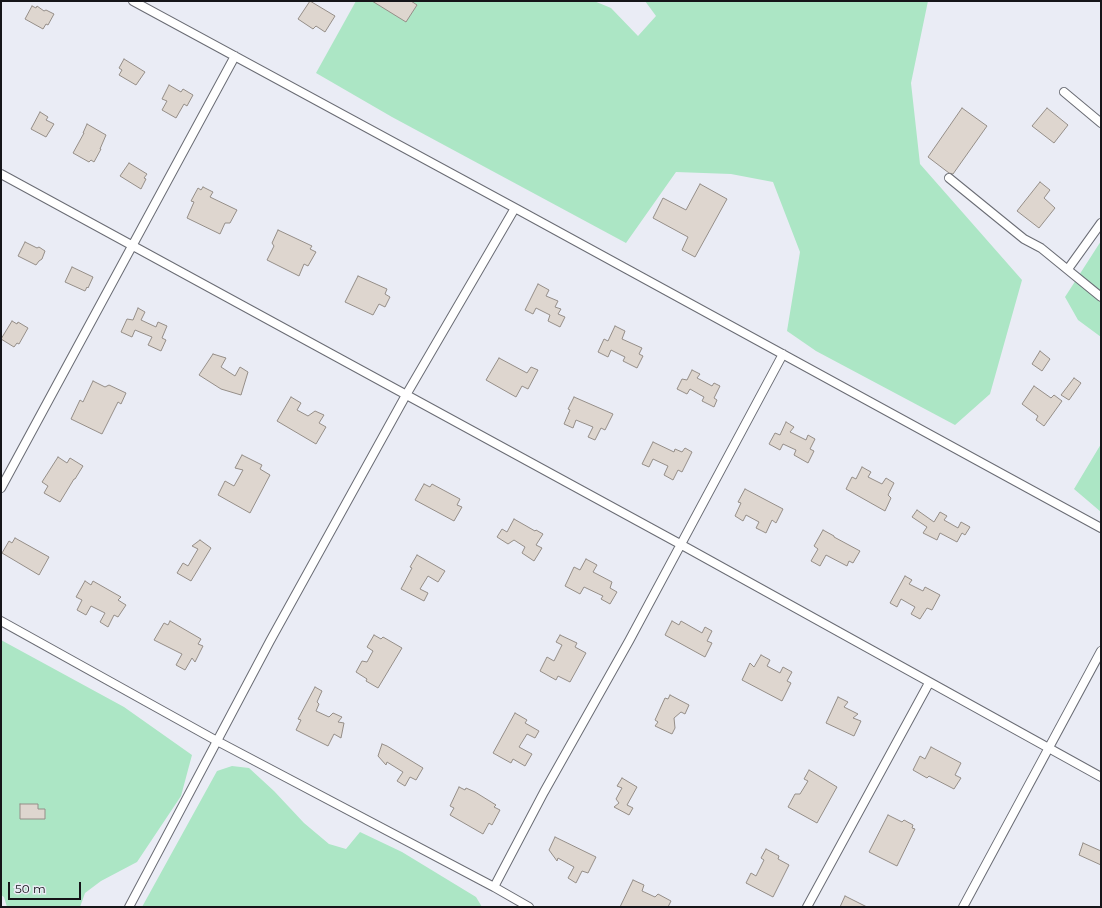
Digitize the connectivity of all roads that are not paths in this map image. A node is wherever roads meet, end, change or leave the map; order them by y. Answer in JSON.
{"nodes":[{"id":1,"x":133,"y":1,"type":"edge"},
{"id":2,"x":235,"y":56,"type":"junction"},
{"id":3,"x":1064,"y":92,"type":"dead end"},
{"id":4,"x":1101,"y":123,"type":"edge"},
{"id":5,"x":1,"y":174,"type":"edge"},
{"id":6,"x":949,"y":178,"type":"dead end"},
{"id":7,"x":515,"y":208,"type":"junction"},
{"id":8,"x":1101,"y":223,"type":"edge"},
{"id":9,"x":133,"y":246,"type":"junction"},
{"id":10,"x":1068,"y":270,"type":"junction"},
{"id":11,"x":1101,"y":297,"type":"edge"},
{"id":12,"x":783,"y":354,"type":"junction"},
{"id":13,"x":406,"y":395,"type":"junction"},
{"id":14,"x":1,"y":488,"type":"edge"},
{"id":15,"x":1101,"y":528,"type":"edge"},
{"id":16,"x":680,"y":544,"type":"junction"},
{"id":17,"x":1,"y":621,"type":"edge"},
{"id":18,"x":1101,"y":651,"type":"edge"},
{"id":19,"x":929,"y":683,"type":"junction"},
{"id":20,"x":217,"y":741,"type":"junction"},
{"id":21,"x":1049,"y":747,"type":"junction"},
{"id":22,"x":1101,"y":777,"type":"edge"},
{"id":23,"x":494,"y":887,"type":"junction"},
{"id":24,"x":129,"y":907,"type":"edge"},
{"id":25,"x":529,"y":907,"type":"edge"},
{"id":26,"x":807,"y":907,"type":"edge"},
{"id":27,"x":963,"y":907,"type":"edge"}],
"edges":[{"from":1,"to":2,"type":"street"},
{"from":2,"to":7,"type":"street"},
{"from":2,"to":9,"type":"street"},
{"from":3,"to":4,"type":"street"},
{"from":5,"to":9,"type":"street"},
{"from":6,"to":10,"type":"street"},
{"from":7,"to":12,"type":"street"},
{"from":7,"to":13,"type":"street"},
{"from":8,"to":10,"type":"street"},
{"from":9,"to":13,"type":"street"},
{"from":9,"to":14,"type":"street"},
{"from":10,"to":11,"type":"street"},
{"from":12,"to":15,"type":"street"},
{"from":12,"to":16,"type":"street"},
{"from":13,"to":16,"type":"street"},
{"from":13,"to":20,"type":"street"},
{"from":16,"to":19,"type":"street"},
{"from":16,"to":23,"type":"street"},
{"from":17,"to":20,"type":"street"},
{"from":18,"to":21,"type":"street"},
{"from":19,"to":21,"type":"street"},
{"from":19,"to":26,"type":"street"},
{"from":20,"to":23,"type":"street"},
{"from":20,"to":24,"type":"street"},
{"from":21,"to":22,"type":"street"},
{"from":21,"to":27,"type":"street"},
{"from":23,"to":25,"type":"street"}]}
